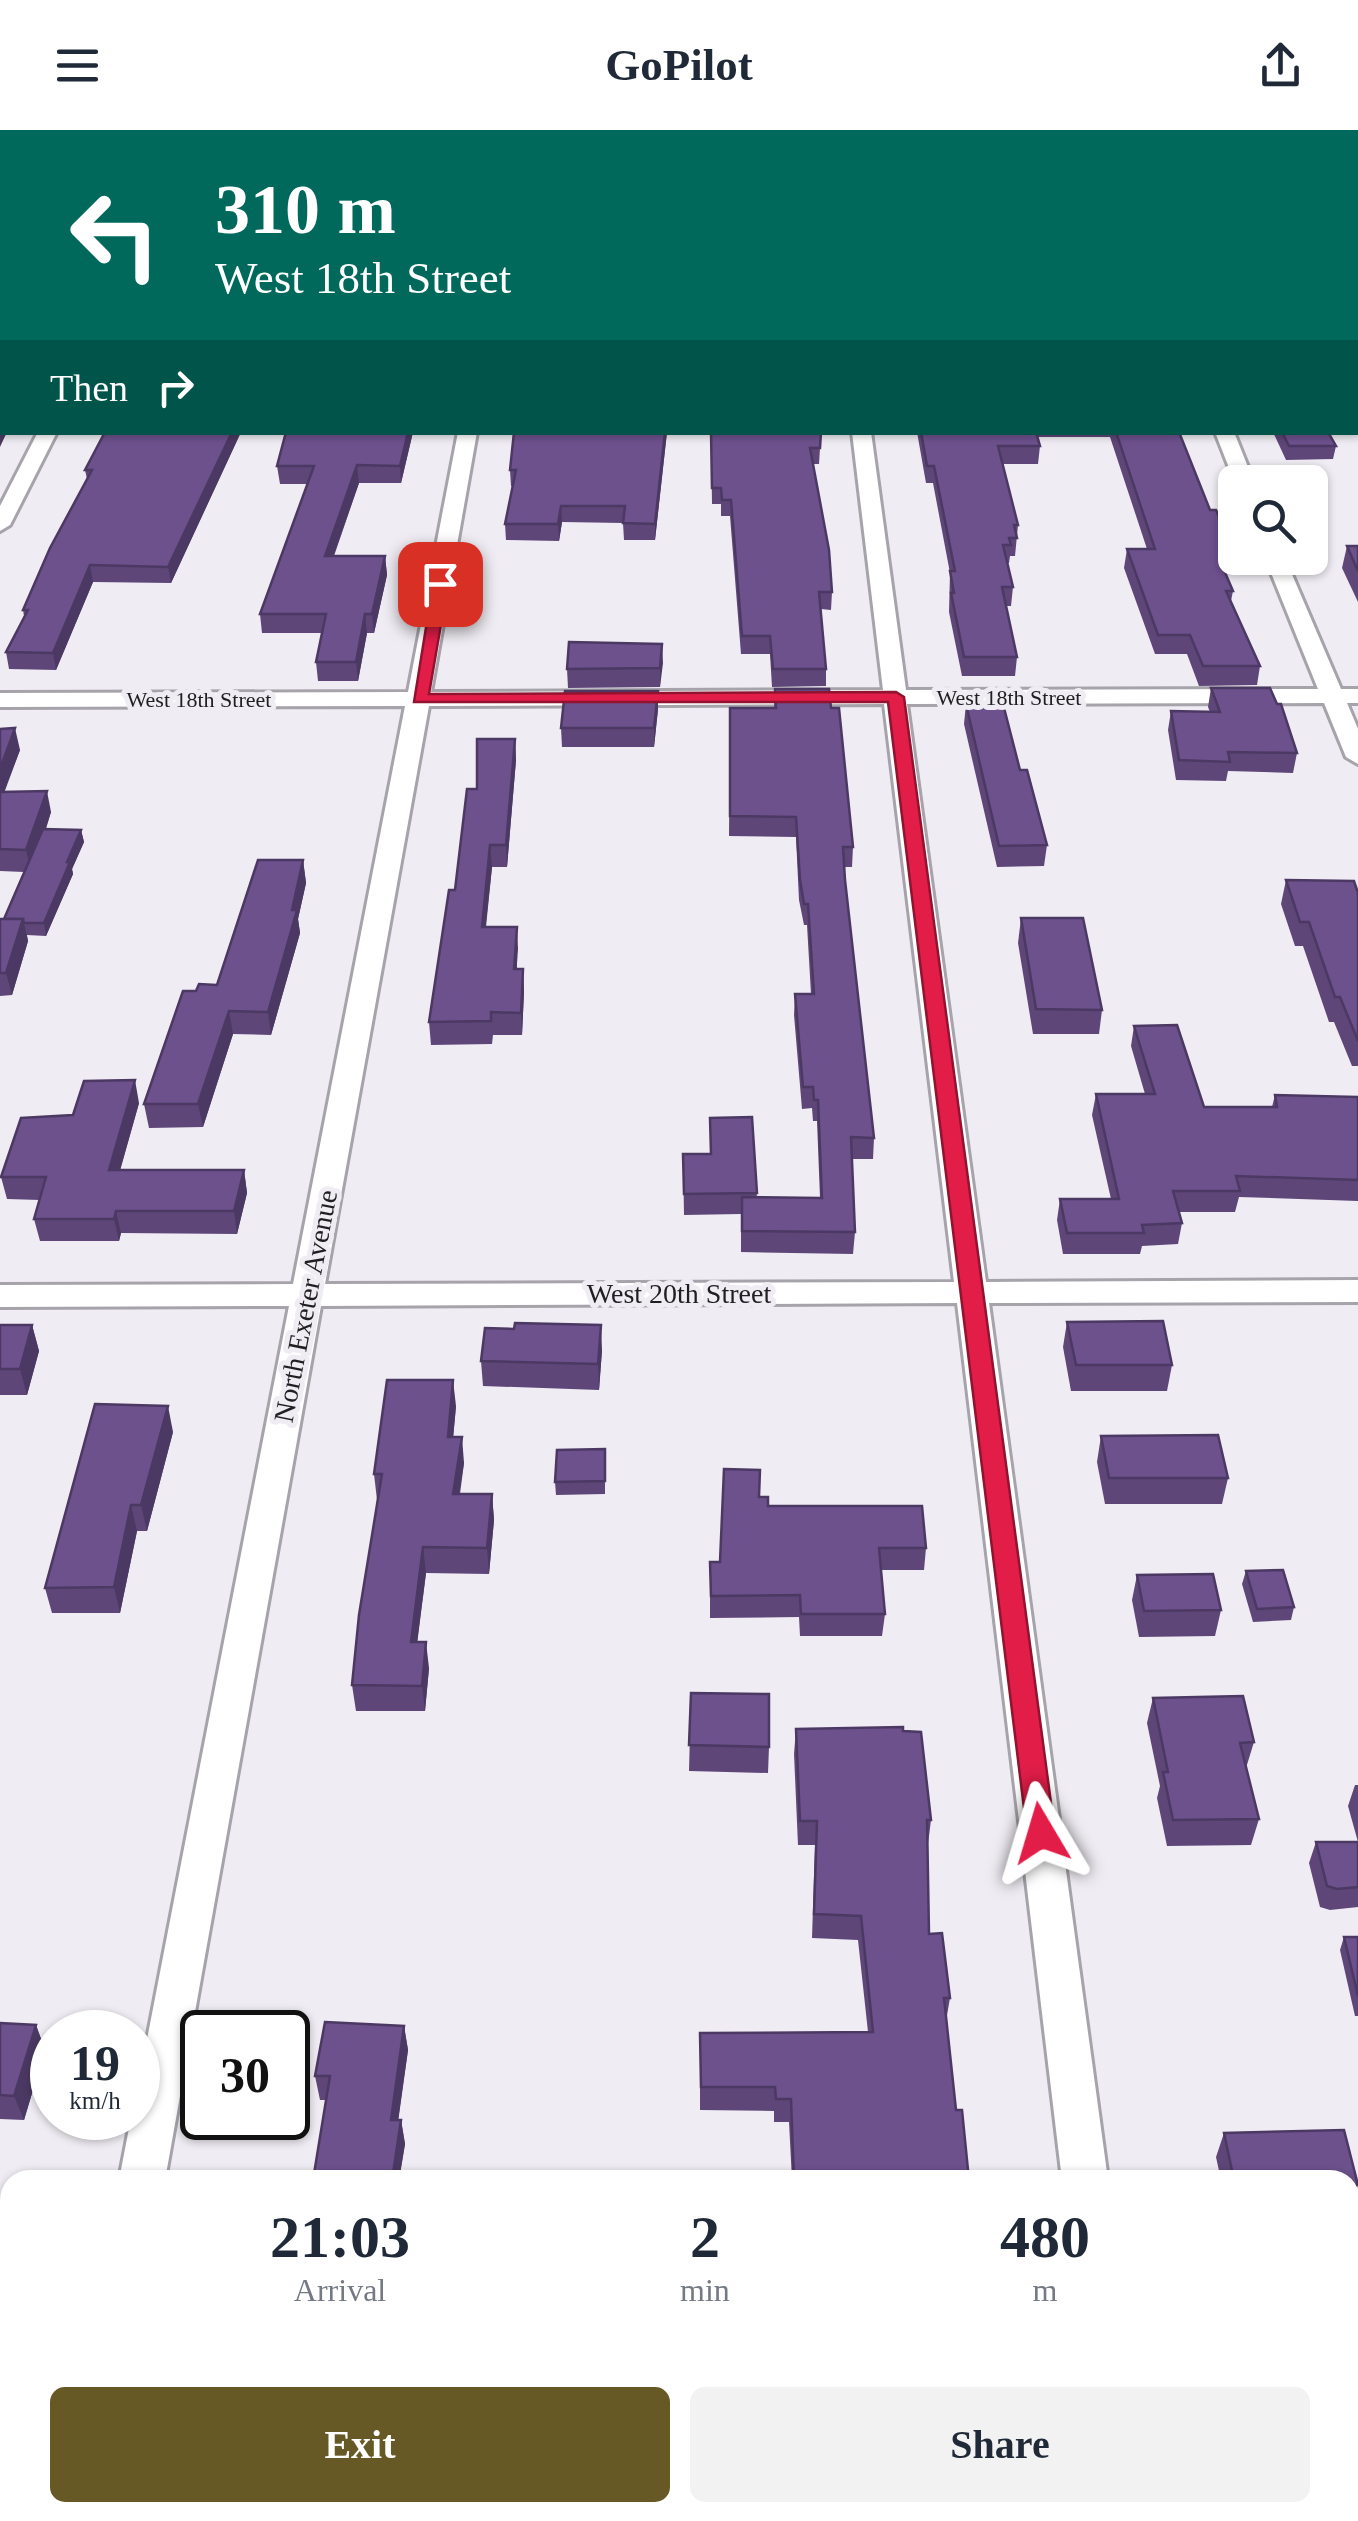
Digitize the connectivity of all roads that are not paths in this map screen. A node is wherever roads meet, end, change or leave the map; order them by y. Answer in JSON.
{"nodes":[{"id":1,"x":46,"y":435,"type":"edge"},
{"id":2,"x":467,"y":435,"type":"edge"},
{"id":3,"x":862,"y":435,"type":"edge"},
{"id":4,"x":1225,"y":435,"type":"edge"},
{"id":5,"x":1237,"y":465,"type":"edge"},
{"id":6,"x":0,"y":526,"type":"edge"},
{"id":7,"x":1283,"y":575,"type":"edge"},
{"id":8,"x":1333,"y":696,"type":"junction"},
{"id":9,"x":1358,"y":696,"type":"edge"},
{"id":10,"x":896,"y":697,"type":"junction"},
{"id":11,"x":420,"y":698,"type":"junction"},
{"id":12,"x":0,"y":700,"type":"edge"},
{"id":13,"x":1358,"y":756,"type":"edge"},
{"id":14,"x":1358,"y":1290,"type":"edge"},
{"id":15,"x":972,"y":1293,"type":"junction"},
{"id":16,"x":307,"y":1294,"type":"junction"},
{"id":17,"x":0,"y":1296,"type":"edge"},
{"id":18,"x":144,"y":2170,"type":"edge"},
{"id":19,"x":1085,"y":2170,"type":"edge"}],
"edges":[{"from":1,"to":6,"type":"street"},
{"from":2,"to":11,"type":"street","name":"North Exeter Avenue"},
{"from":3,"to":10,"type":"street"},
{"from":4,"to":5,"type":"street"},
{"from":7,"to":8,"type":"street"},
{"from":8,"to":9,"type":"street","name":"West 18th Street"},
{"from":8,"to":10,"type":"street","name":"West 18th Street"},
{"from":8,"to":13,"type":"street"},
{"from":10,"to":11,"type":"street","name":"West 18th Street"},
{"from":10,"to":15,"type":"street"},
{"from":11,"to":12,"type":"street","name":"West 18th Street"},
{"from":11,"to":16,"type":"street","name":"North Exeter Avenue"},
{"from":14,"to":15,"type":"street","name":"West 20th Street"},
{"from":15,"to":16,"type":"street","name":"West 20th Street"},
{"from":15,"to":19,"type":"street"},
{"from":16,"to":17,"type":"street","name":"West 20th Street"},
{"from":16,"to":18,"type":"street","name":"North Exeter Avenue"}]}
